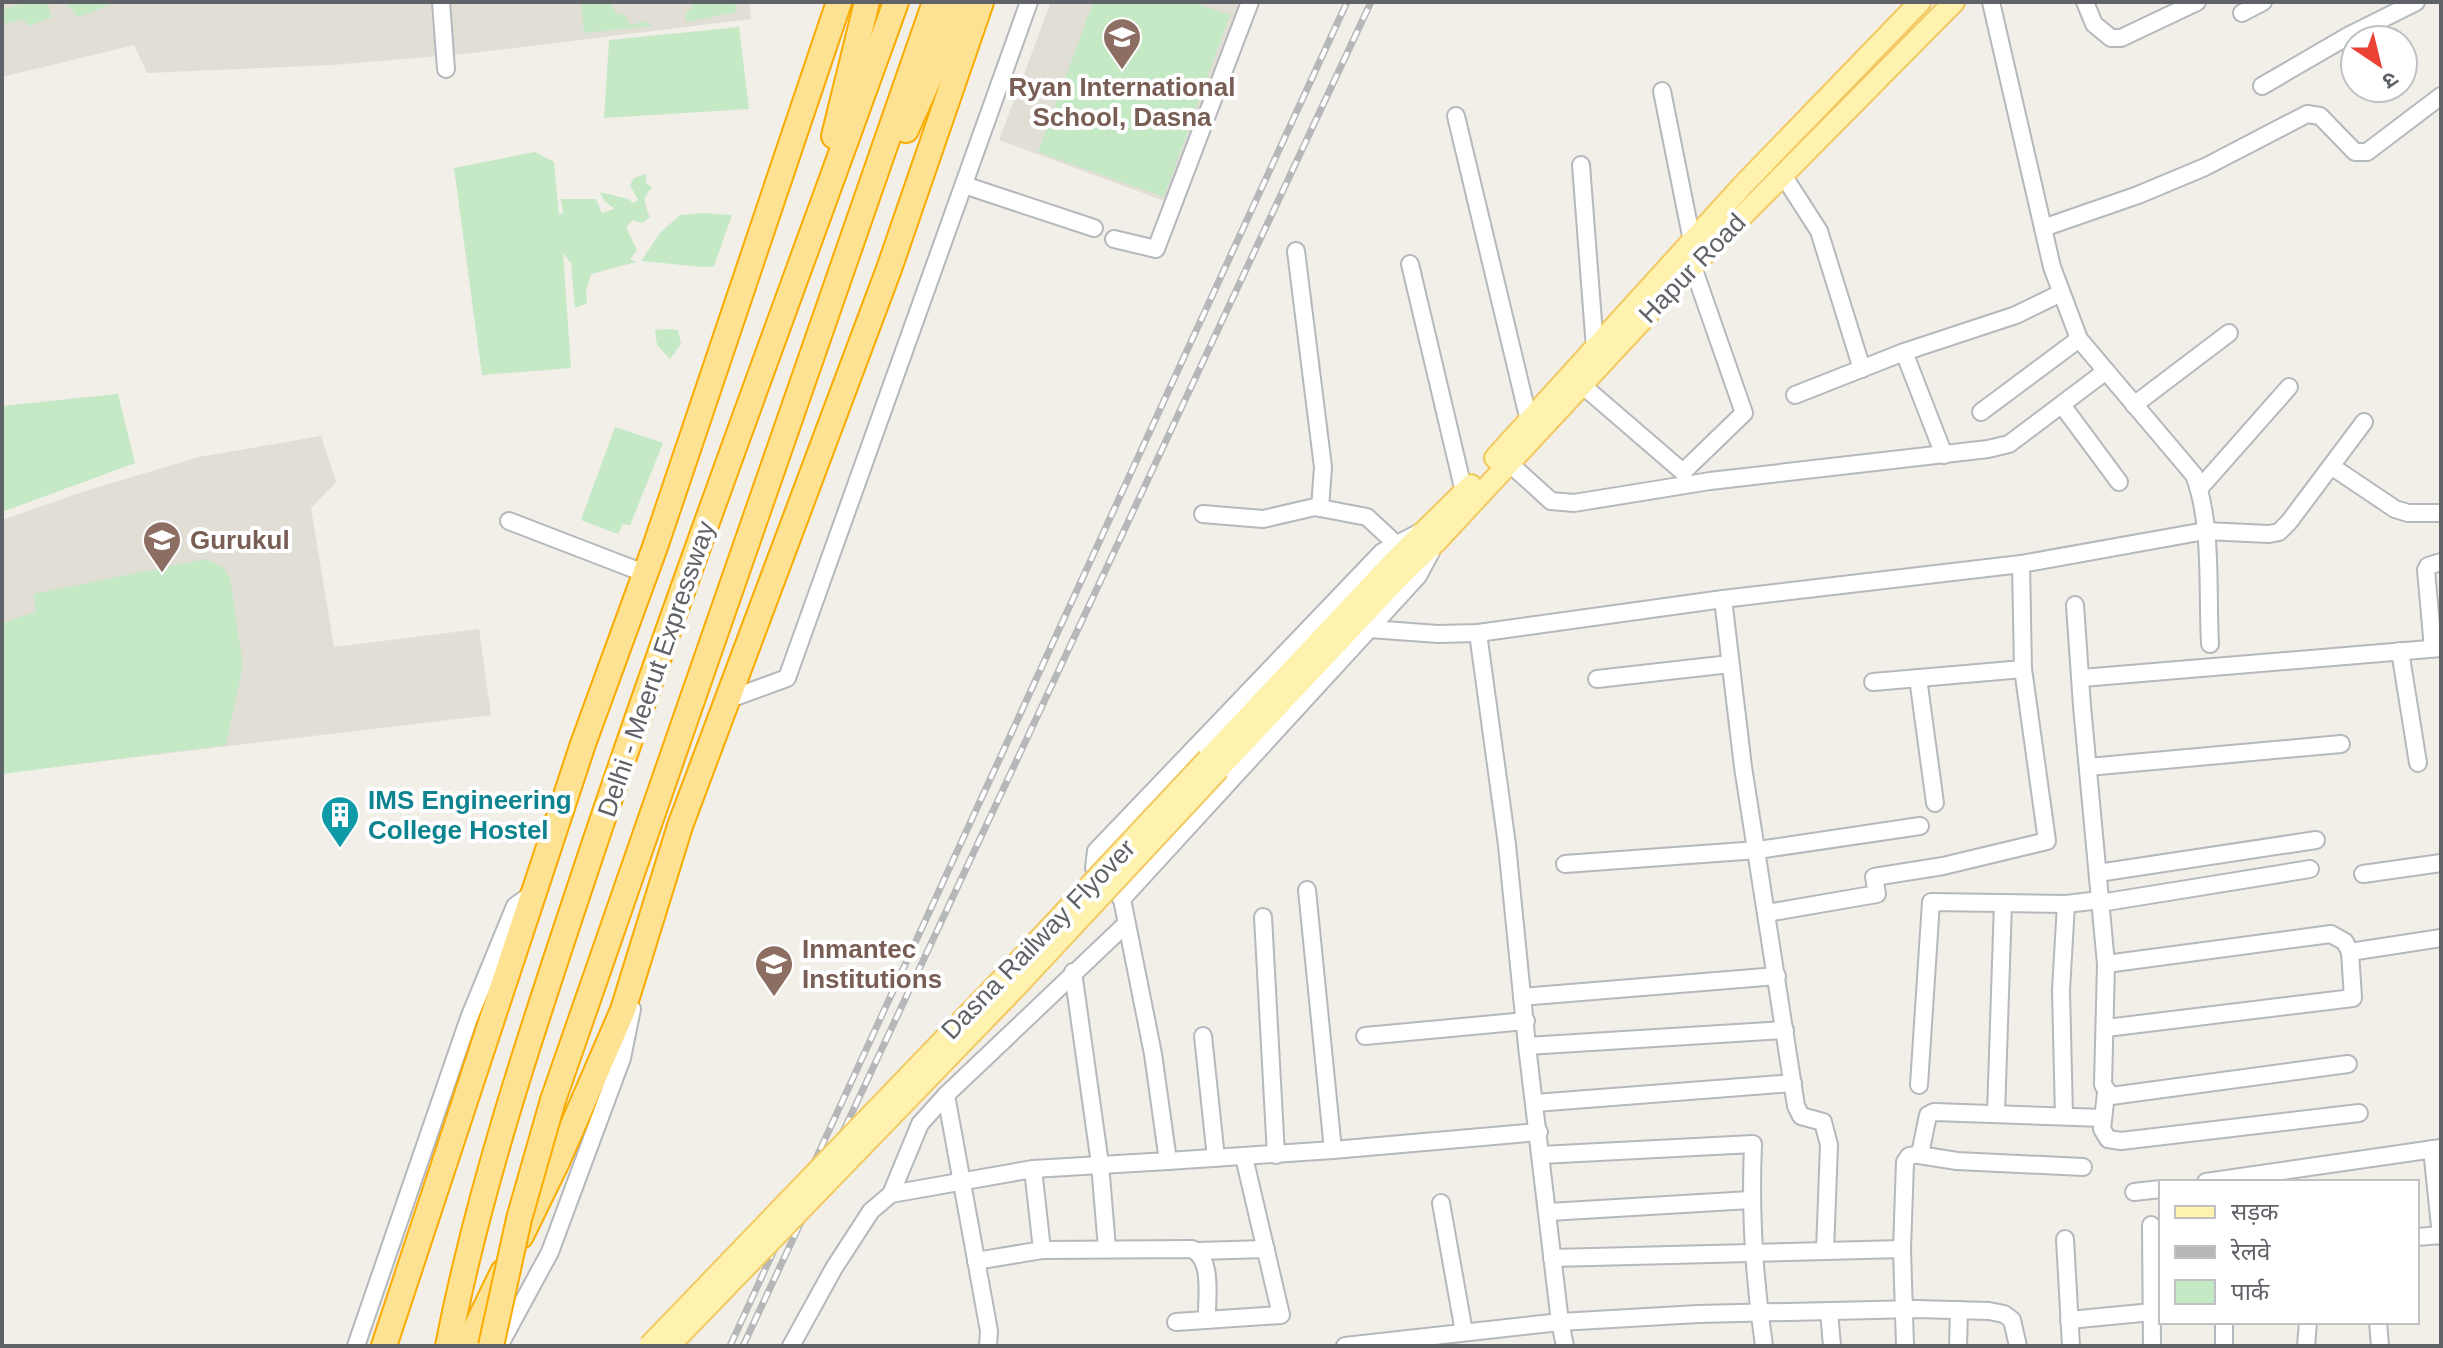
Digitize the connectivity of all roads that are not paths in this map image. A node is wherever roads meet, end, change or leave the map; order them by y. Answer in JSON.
{"nodes":[{"id":1,"x":441,"y":2,"type":"edge"},
{"id":2,"x":839,"y":2,"type":"edge"},
{"id":3,"x":867,"y":2,"type":"edge"},
{"id":4,"x":896,"y":2,"type":"edge"},
{"id":5,"x":935,"y":2,"type":"edge"},
{"id":6,"x":959,"y":2,"type":"edge"},
{"id":7,"x":981,"y":2,"type":"edge"},
{"id":8,"x":1029,"y":2,"type":"edge"},
{"id":9,"x":1250,"y":2,"type":"edge"},
{"id":10,"x":1920,"y":2,"type":"edge"},
{"id":11,"x":1954,"y":2,"type":"edge"},
{"id":12,"x":1991,"y":2,"type":"edge"},
{"id":13,"x":2085,"y":2,"type":"edge"},
{"id":14,"x":2197,"y":2,"type":"edge"},
{"id":15,"x":2263,"y":2,"type":"edge"},
{"id":16,"x":2416,"y":2,"type":"edge"},
{"id":17,"x":2242,"y":13,"type":"dead end"},
{"id":18,"x":446,"y":69,"type":"dead end"},
{"id":19,"x":2262,"y":86,"type":"dead end"},
{"id":20,"x":1662,"y":91,"type":"dead end"},
{"id":21,"x":2441,"y":96,"type":"edge"},
{"id":22,"x":1456,"y":116,"type":"dead end"},
{"id":23,"x":1581,"y":165,"type":"dead end"},
{"id":24,"x":1783,"y":175,"type":"junction"},
{"id":25,"x":964,"y":185,"type":"junction"},
{"id":26,"x":1094,"y":228,"type":"dead end"},
{"id":27,"x":2043,"y":228,"type":"junction"},
{"id":28,"x":1114,"y":239,"type":"dead end"},
{"id":29,"x":1692,"y":241,"type":"junction"},
{"id":30,"x":809,"y":243,"type":"junction"},
{"id":31,"x":1296,"y":251,"type":"dead end"},
{"id":32,"x":846,"y":260,"type":"junction"},
{"id":33,"x":1410,"y":264,"type":"dead end"},
{"id":34,"x":1693,"y":267,"type":"junction"},
{"id":35,"x":2061,"y":293,"type":"junction"},
{"id":36,"x":2229,"y":333,"type":"dead end"},
{"id":37,"x":2079,"y":339,"type":"junction"},
{"id":38,"x":1595,"y":348,"type":"junction"},
{"id":39,"x":1904,"y":352,"type":"junction"},
{"id":40,"x":1862,"y":369,"type":"junction"},
{"id":41,"x":2106,"y":371,"type":"junction"},
{"id":42,"x":1582,"y":385,"type":"junction"},
{"id":43,"x":2289,"y":387,"type":"dead end"},
{"id":44,"x":1795,"y":395,"type":"dead end"},
{"id":45,"x":2062,"y":405,"type":"junction"},
{"id":46,"x":2134,"y":405,"type":"junction"},
{"id":47,"x":1981,"y":412,"type":"dead end"},
{"id":48,"x":1529,"y":421,"type":"junction"},
{"id":49,"x":2364,"y":422,"type":"dead end"},
{"id":50,"x":1944,"y":455,"type":"junction"},
{"id":51,"x":1509,"y":463,"type":"junction"},
{"id":52,"x":2331,"y":466,"type":"junction"},
{"id":53,"x":2119,"y":482,"type":"dead end"},
{"id":54,"x":2199,"y":489,"type":"junction"},
{"id":55,"x":1464,"y":492,"type":"junction"},
{"id":56,"x":1320,"y":508,"type":"junction"},
{"id":57,"x":2441,"y":513,"type":"edge"},
{"id":58,"x":1203,"y":514,"type":"dead end"},
{"id":59,"x":509,"y":521,"type":"dead end"},
{"id":60,"x":2205,"y":531,"type":"junction"},
{"id":61,"x":1432,"y":535,"type":"junction"},
{"id":62,"x":1395,"y":543,"type":"junction"},
{"id":63,"x":2441,"y":562,"type":"edge"},
{"id":64,"x":2021,"y":564,"type":"junction"},
{"id":65,"x":644,"y":573,"type":"junction"},
{"id":66,"x":1387,"y":579,"type":"junction"},
{"id":67,"x":1723,"y":599,"type":"junction"},
{"id":68,"x":2075,"y":605,"type":"dead end"},
{"id":69,"x":1370,"y":629,"type":"junction"},
{"id":70,"x":1478,"y":633,"type":"junction"},
{"id":71,"x":2210,"y":644,"type":"dead end"},
{"id":72,"x":2437,"y":648,"type":"edge"},
{"id":73,"x":2400,"y":651,"type":"junction"},
{"id":74,"x":1730,"y":664,"type":"junction"},
{"id":75,"x":2023,"y":669,"type":"junction"},
{"id":76,"x":1918,"y":678,"type":"junction"},
{"id":77,"x":2082,"y":678,"type":"junction"},
{"id":78,"x":1597,"y":679,"type":"dead end"},
{"id":79,"x":1873,"y":682,"type":"dead end"},
{"id":80,"x":727,"y":700,"type":"junction"},
{"id":81,"x":2341,"y":744,"type":"dead end"},
{"id":82,"x":2418,"y":763,"type":"dead end"},
{"id":83,"x":2088,"y":767,"type":"junction"},
{"id":84,"x":1935,"y":803,"type":"dead end"},
{"id":85,"x":1920,"y":826,"type":"dead end"},
{"id":86,"x":2316,"y":840,"type":"dead end"},
{"id":87,"x":1758,"y":850,"type":"junction"},
{"id":88,"x":2441,"y":863,"type":"edge"},
{"id":89,"x":1565,"y":864,"type":"dead end"},
{"id":90,"x":2310,"y":869,"type":"dead end"},
{"id":91,"x":2098,"y":873,"type":"junction"},
{"id":92,"x":2363,"y":874,"type":"dead end"},
{"id":93,"x":1307,"y":890,"type":"dead end"},
{"id":94,"x":535,"y":892,"type":"junction"},
{"id":95,"x":1122,"y":899,"type":"junction"},
{"id":96,"x":2100,"y":902,"type":"junction"},
{"id":97,"x":2003,"y":903,"type":"junction"},
{"id":98,"x":2066,"y":904,"type":"junction"},
{"id":99,"x":1767,"y":913,"type":"junction"},
{"id":100,"x":1263,"y":917,"type":"dead end"},
{"id":101,"x":1126,"y":924,"type":"junction"},
{"id":102,"x":2441,"y":938,"type":"edge"},
{"id":103,"x":644,"y":944,"type":"junction"},
{"id":104,"x":2350,"y":952,"type":"junction"},
{"id":105,"x":2106,"y":964,"type":"junction"},
{"id":106,"x":1073,"y":972,"type":"junction"},
{"id":107,"x":1777,"y":976,"type":"junction"},
{"id":108,"x":1522,"y":997,"type":"junction"},
{"id":109,"x":1526,"y":1021,"type":"junction"},
{"id":110,"x":2106,"y":1028,"type":"junction"},
{"id":111,"x":1785,"y":1030,"type":"junction"},
{"id":112,"x":1203,"y":1036,"type":"dead end"},
{"id":113,"x":1365,"y":1036,"type":"dead end"},
{"id":114,"x":1527,"y":1046,"type":"junction"},
{"id":115,"x":2348,"y":1064,"type":"dead end"},
{"id":116,"x":1793,"y":1083,"type":"junction"},
{"id":117,"x":1919,"y":1085,"type":"dead end"},
{"id":118,"x":2106,"y":1093,"type":"junction"},
{"id":119,"x":946,"y":1095,"type":"junction"},
{"id":120,"x":1535,"y":1103,"type":"junction"},
{"id":121,"x":2359,"y":1113,"type":"dead end"},
{"id":122,"x":1996,"y":1114,"type":"junction"},
{"id":123,"x":2064,"y":1116,"type":"junction"},
{"id":124,"x":2103,"y":1118,"type":"junction"},
{"id":125,"x":1539,"y":1132,"type":"junction"},
{"id":126,"x":2436,"y":1148,"type":"edge"},
{"id":127,"x":1333,"y":1150,"type":"junction"},
{"id":128,"x":1276,"y":1155,"type":"junction"},
{"id":129,"x":1541,"y":1155,"type":"junction"},
{"id":130,"x":1919,"y":1155,"type":"junction"},
{"id":131,"x":1244,"y":1157,"type":"junction"},
{"id":132,"x":1216,"y":1158,"type":"junction"},
{"id":133,"x":1168,"y":1161,"type":"junction"},
{"id":134,"x":1100,"y":1164,"type":"junction"},
{"id":135,"x":2083,"y":1167,"type":"dead end"},
{"id":136,"x":1033,"y":1169,"type":"junction"},
{"id":137,"x":2316,"y":1174,"type":"edge"},
{"id":138,"x":962,"y":1179,"type":"junction"},
{"id":139,"x":2237,"y":1180,"type":"edge"},
{"id":140,"x":2159,"y":1189,"type":"edge"},
{"id":141,"x":2134,"y":1192,"type":"dead end"},
{"id":142,"x":891,"y":1194,"type":"junction"},
{"id":143,"x":1750,"y":1200,"type":"junction"},
{"id":144,"x":1441,"y":1203,"type":"dead end"},
{"id":145,"x":1549,"y":1212,"type":"junction"},
{"id":146,"x":2151,"y":1225,"type":"dead end"},
{"id":147,"x":2441,"y":1235,"type":"edge"},
{"id":148,"x":2419,"y":1237,"type":"edge"},
{"id":149,"x":2065,"y":1239,"type":"dead end"},
{"id":150,"x":1107,"y":1248,"type":"junction"},
{"id":151,"x":1266,"y":1249,"type":"junction"},
{"id":152,"x":1902,"y":1249,"type":"junction"},
{"id":153,"x":1042,"y":1250,"type":"junction"},
{"id":154,"x":1197,"y":1251,"type":"junction"},
{"id":155,"x":1825,"y":1251,"type":"junction"},
{"id":156,"x":1752,"y":1253,"type":"junction"},
{"id":157,"x":1552,"y":1258,"type":"junction"},
{"id":158,"x":976,"y":1261,"type":"junction"},
{"id":159,"x":1904,"y":1309,"type":"junction"},
{"id":160,"x":1959,"y":1310,"type":"junction"},
{"id":161,"x":1829,"y":1311,"type":"junction"},
{"id":162,"x":2152,"y":1312,"type":"junction"},
{"id":163,"x":1759,"y":1313,"type":"junction"},
{"id":164,"x":1207,"y":1320,"type":"junction"},
{"id":165,"x":2069,"y":1320,"type":"junction"},
{"id":166,"x":1176,"y":1322,"type":"dead end"},
{"id":167,"x":1560,"y":1322,"type":"junction"},
{"id":168,"x":2224,"y":1324,"type":"edge"},
{"id":169,"x":2308,"y":1324,"type":"edge"},
{"id":170,"x":2378,"y":1324,"type":"edge"},
{"id":171,"x":1464,"y":1332,"type":"junction"},
{"id":172,"x":356,"y":1346,"type":"edge"},
{"id":173,"x":384,"y":1346,"type":"edge"},
{"id":174,"x":448,"y":1346,"type":"edge"},
{"id":175,"x":467,"y":1346,"type":"edge"},
{"id":176,"x":491,"y":1346,"type":"edge"},
{"id":177,"x":499,"y":1346,"type":"edge"},
{"id":178,"x":649,"y":1346,"type":"edge"},
{"id":179,"x":669,"y":1346,"type":"edge"},
{"id":180,"x":791,"y":1346,"type":"edge"},
{"id":181,"x":988,"y":1346,"type":"edge"},
{"id":182,"x":1345,"y":1346,"type":"edge"},
{"id":183,"x":1354,"y":1346,"type":"edge"},
{"id":184,"x":1565,"y":1346,"type":"edge"},
{"id":185,"x":1764,"y":1346,"type":"edge"},
{"id":186,"x":1832,"y":1346,"type":"edge"},
{"id":187,"x":1905,"y":1346,"type":"edge"},
{"id":188,"x":1958,"y":1346,"type":"edge"},
{"id":189,"x":2018,"y":1346,"type":"edge"},
{"id":190,"x":2071,"y":1346,"type":"edge"},
{"id":191,"x":2152,"y":1346,"type":"edge"},
{"id":192,"x":2224,"y":1346,"type":"edge"},
{"id":193,"x":2306,"y":1346,"type":"edge"},
{"id":194,"x":2380,"y":1346,"type":"edge"}],
"edges":[{"from":1,"to":18,"type":"street"},
{"from":2,"to":65,"type":"highway"},
{"from":3,"to":30,"type":"highway"},
{"from":4,"to":30,"type":"highway","name":"Delhi - Meerut Expressway"},
{"from":5,"to":32,"type":"highway","name":"Delhi - Meerut Expressway"},
{"from":6,"to":32,"type":"highway"},
{"from":7,"to":80,"type":"highway"},
{"from":8,"to":25,"type":"street"},
{"from":9,"to":28,"type":"street"},
{"from":10,"to":29,"type":"main road","name":"Hapur Road"},
{"from":11,"to":24,"type":"main road","name":"Hapur Road"},
{"from":12,"to":27,"type":"street"},
{"from":13,"to":14,"type":"street"},
{"from":15,"to":17,"type":"street"},
{"from":16,"to":19,"type":"street"},
{"from":20,"to":29,"type":"street"},
{"from":21,"to":27,"type":"street"},
{"from":22,"to":48,"type":"street"},
{"from":23,"to":38,"type":"street"},
{"from":24,"to":34,"type":"main road","name":"Hapur Road"},
{"from":24,"to":40,"type":"street"},
{"from":25,"to":26,"type":"street"},
{"from":25,"to":80,"type":"street"},
{"from":27,"to":35,"type":"street"},
{"from":29,"to":38,"type":"main road","name":"Hapur Road"},
{"from":30,"to":174,"type":"highway","name":"Delhi - Meerut Expressway"},
{"from":31,"to":56,"type":"street"},
{"from":32,"to":176,"type":"highway","name":"Delhi - Meerut Expressway","bridge":true},
{"from":33,"to":55,"type":"street"},
{"from":34,"to":42,"type":"main road","name":"Hapur Road"},
{"from":34,"to":42,"type":"street"},
{"from":35,"to":37,"type":"street"},
{"from":35,"to":39,"type":"street"},
{"from":36,"to":46,"type":"street"},
{"from":37,"to":41,"type":"street"},
{"from":37,"to":47,"type":"street"},
{"from":38,"to":48,"type":"main road","name":"Hapur Road"},
{"from":39,"to":40,"type":"street"},
{"from":39,"to":50,"type":"street"},
{"from":40,"to":44,"type":"street"},
{"from":41,"to":45,"type":"street"},
{"from":41,"to":46,"type":"street"},
{"from":42,"to":51,"type":"main road","name":"Hapur Road"},
{"from":43,"to":54,"type":"street"},
{"from":45,"to":50,"type":"street"},
{"from":45,"to":53,"type":"street"},
{"from":46,"to":54,"type":"street"},
{"from":48,"to":55,"type":"main road","name":"Hapur Road"},
{"from":49,"to":52,"type":"street"},
{"from":50,"to":51,"type":"street"},
{"from":51,"to":61,"type":"main road","name":"Hapur Road"},
{"from":52,"to":57,"type":"street"},
{"from":52,"to":60,"type":"street"},
{"from":54,"to":60,"type":"street"},
{"from":55,"to":61,"type":"main road","name":"Hapur Road"},
{"from":56,"to":58,"type":"street"},
{"from":56,"to":62,"type":"street"},
{"from":59,"to":65,"type":"street"},
{"from":60,"to":64,"type":"street"},
{"from":60,"to":71,"type":"street"},
{"from":61,"to":62,"type":"street"},
{"from":61,"to":66,"type":"main road","name":"Dasna Railway Flyover"},
{"from":61,"to":69,"type":"street"},
{"from":62,"to":95,"type":"street"},
{"from":63,"to":72,"type":"street"},
{"from":64,"to":67,"type":"street"},
{"from":64,"to":75,"type":"street"},
{"from":65,"to":94,"type":"highway"},
{"from":66,"to":178,"type":"main road","name":"Dasna Railway Flyover","bridge":true},
{"from":66,"to":179,"type":"main road","name":"Dasna Railway Flyover","bridge":true},
{"from":67,"to":70,"type":"street"},
{"from":67,"to":74,"type":"street"},
{"from":68,"to":77,"type":"street"},
{"from":69,"to":70,"type":"street"},
{"from":69,"to":95,"type":"street"},
{"from":70,"to":108,"type":"street"},
{"from":72,"to":73,"type":"street"},
{"from":73,"to":77,"type":"street"},
{"from":73,"to":82,"type":"street"},
{"from":74,"to":78,"type":"street"},
{"from":74,"to":87,"type":"street"},
{"from":75,"to":76,"type":"street"},
{"from":75,"to":99,"type":"street"},
{"from":76,"to":79,"type":"street"},
{"from":76,"to":84,"type":"street"},
{"from":77,"to":83,"type":"street"},
{"from":80,"to":103,"type":"highway"},
{"from":81,"to":83,"type":"street"},
{"from":83,"to":91,"type":"street"},
{"from":85,"to":87,"type":"street"},
{"from":86,"to":91,"type":"street"},
{"from":87,"to":89,"type":"street"},
{"from":87,"to":99,"type":"street"},
{"from":88,"to":92,"type":"street"},
{"from":90,"to":96,"type":"street"},
{"from":91,"to":96,"type":"street"},
{"from":93,"to":127,"type":"street"},
{"from":94,"to":172,"type":"street"},
{"from":94,"to":173,"type":"highway"},
{"from":95,"to":101,"type":"street"},
{"from":96,"to":98,"type":"street"},
{"from":96,"to":105,"type":"street"},
{"from":97,"to":98,"type":"street"},
{"from":97,"to":117,"type":"street"},
{"from":97,"to":122,"type":"street"},
{"from":98,"to":123,"type":"street"},
{"from":99,"to":107,"type":"street"},
{"from":100,"to":128,"type":"street"},
{"from":101,"to":106,"type":"street"},
{"from":101,"to":133,"type":"street"},
{"from":102,"to":104,"type":"street"},
{"from":103,"to":175,"type":"highway"},
{"from":103,"to":177,"type":"street"},
{"from":104,"to":105,"type":"street"},
{"from":104,"to":110,"type":"street"},
{"from":105,"to":110,"type":"street"},
{"from":106,"to":119,"type":"street"},
{"from":106,"to":134,"type":"street"},
{"from":107,"to":108,"type":"street"},
{"from":107,"to":111,"type":"street"},
{"from":108,"to":109,"type":"street"},
{"from":109,"to":113,"type":"street"},
{"from":109,"to":114,"type":"street"},
{"from":110,"to":118,"type":"street"},
{"from":111,"to":114,"type":"street"},
{"from":111,"to":116,"type":"street"},
{"from":112,"to":132,"type":"street"},
{"from":114,"to":120,"type":"street"},
{"from":115,"to":118,"type":"street"},
{"from":116,"to":120,"type":"street"},
{"from":116,"to":155,"type":"street"},
{"from":118,"to":124,"type":"street"},
{"from":119,"to":138,"type":"street"},
{"from":119,"to":142,"type":"street"},
{"from":120,"to":125,"type":"street"},
{"from":121,"to":124,"type":"street"},
{"from":122,"to":123,"type":"street"},
{"from":122,"to":130,"type":"street"},
{"from":123,"to":124,"type":"street"},
{"from":125,"to":127,"type":"street"},
{"from":125,"to":129,"type":"street"},
{"from":126,"to":137,"type":"street"},
{"from":126,"to":147,"type":"street"},
{"from":127,"to":128,"type":"street"},
{"from":128,"to":131,"type":"street"},
{"from":129,"to":143,"type":"street"},
{"from":129,"to":145,"type":"street"},
{"from":130,"to":135,"type":"street"},
{"from":130,"to":152,"type":"street"},
{"from":131,"to":132,"type":"street"},
{"from":131,"to":151,"type":"street"},
{"from":132,"to":133,"type":"street"},
{"from":133,"to":134,"type":"street"},
{"from":134,"to":136,"type":"street"},
{"from":134,"to":150,"type":"street"},
{"from":136,"to":138,"type":"street"},
{"from":136,"to":153,"type":"street"},
{"from":137,"to":139,"type":"street"},
{"from":138,"to":142,"type":"street"},
{"from":138,"to":158,"type":"street"},
{"from":140,"to":141,"type":"street"},
{"from":142,"to":180,"type":"street"},
{"from":143,"to":145,"type":"street"},
{"from":143,"to":156,"type":"street"},
{"from":144,"to":171,"type":"street"},
{"from":145,"to":157,"type":"street"},
{"from":146,"to":162,"type":"street"},
{"from":147,"to":148,"type":"street"},
{"from":149,"to":165,"type":"street"},
{"from":150,"to":153,"type":"street"},
{"from":150,"to":154,"type":"street"},
{"from":151,"to":154,"type":"street"},
{"from":151,"to":164,"type":"street"},
{"from":152,"to":155,"type":"street"},
{"from":152,"to":159,"type":"street"},
{"from":153,"to":158,"type":"street"},
{"from":154,"to":164,"type":"street"},
{"from":155,"to":156,"type":"street"},
{"from":156,"to":157,"type":"street"},
{"from":156,"to":163,"type":"street"},
{"from":157,"to":167,"type":"street"},
{"from":158,"to":181,"type":"street"},
{"from":159,"to":160,"type":"street"},
{"from":159,"to":161,"type":"street"},
{"from":159,"to":187,"type":"street"},
{"from":160,"to":188,"type":"street"},
{"from":160,"to":189,"type":"street"},
{"from":161,"to":163,"type":"street"},
{"from":161,"to":186,"type":"street"},
{"from":162,"to":165,"type":"street"},
{"from":162,"to":191,"type":"street"},
{"from":163,"to":167,"type":"street"},
{"from":163,"to":185,"type":"street"},
{"from":164,"to":166,"type":"street"},
{"from":165,"to":190,"type":"street"},
{"from":167,"to":171,"type":"street"},
{"from":167,"to":184,"type":"street"},
{"from":168,"to":192,"type":"street"},
{"from":169,"to":193,"type":"street"},
{"from":170,"to":194,"type":"street"},
{"from":171,"to":183,"type":"street"},
{"from":182,"to":183,"type":"street"}]}
